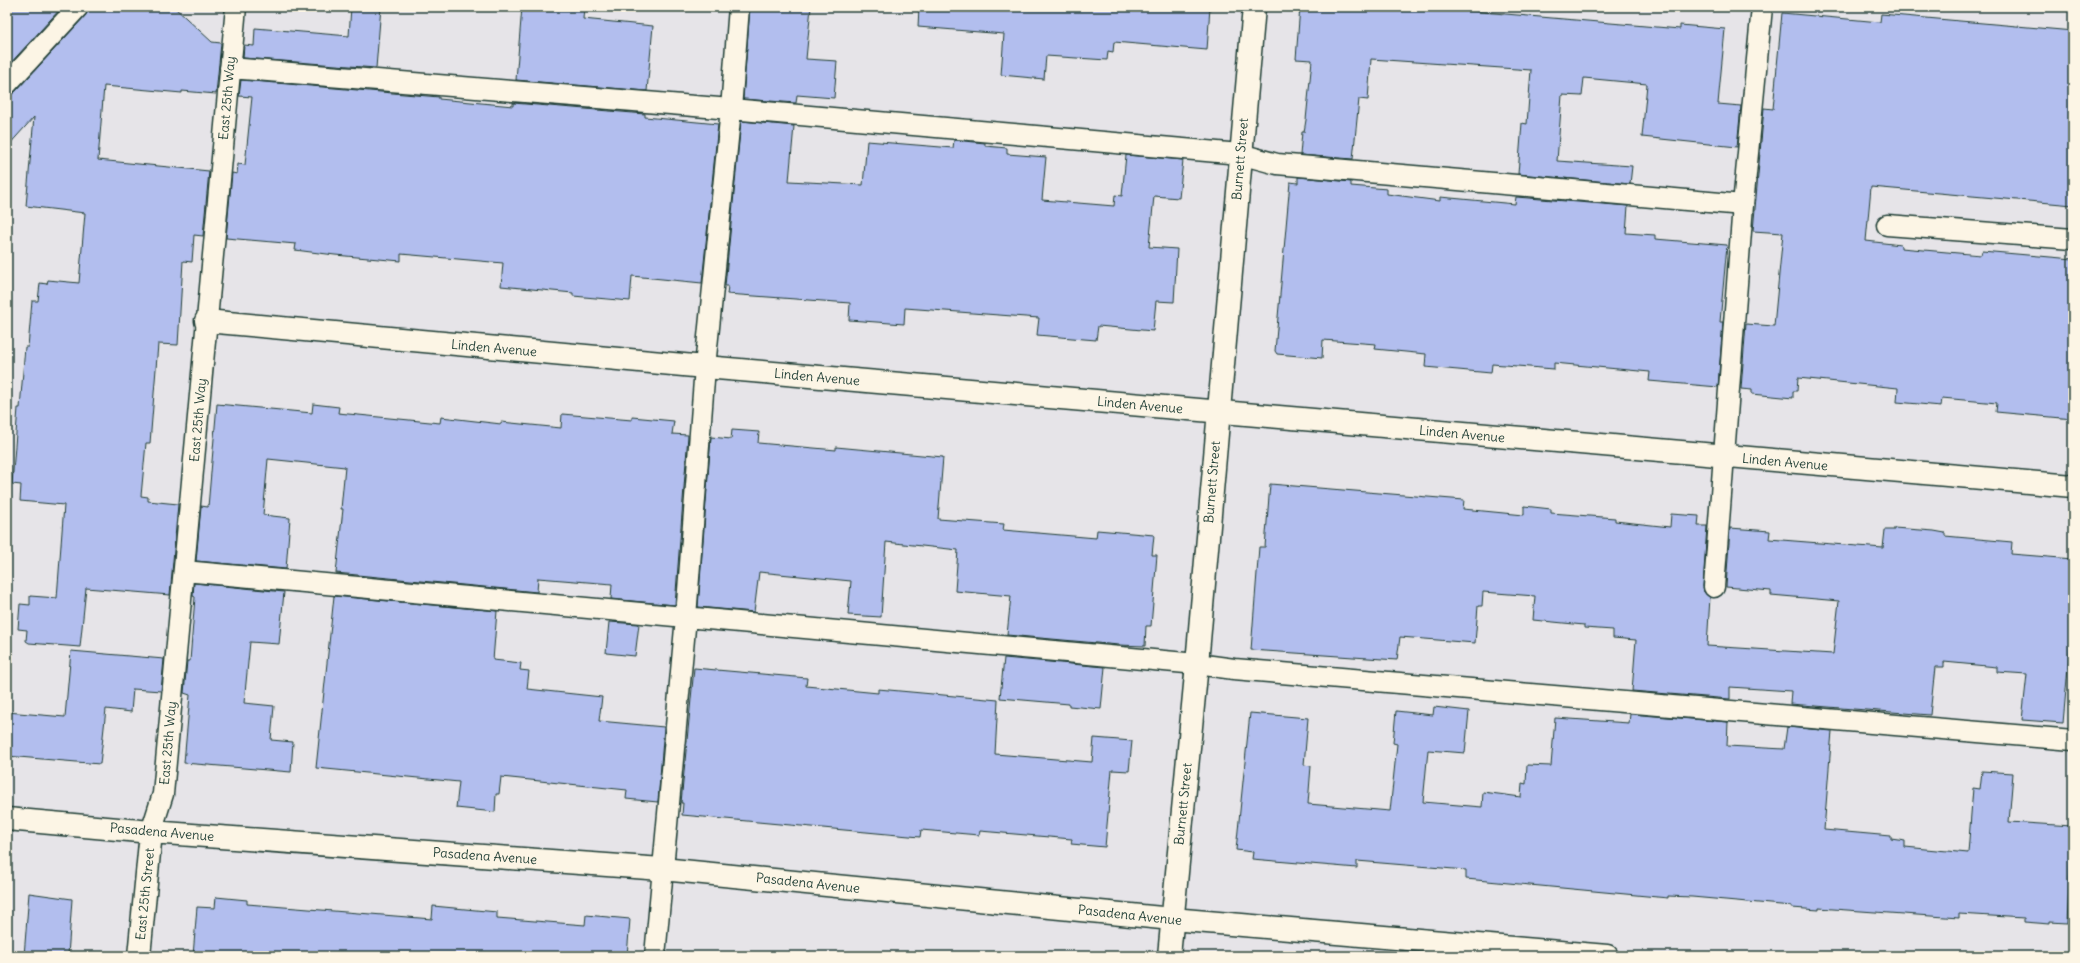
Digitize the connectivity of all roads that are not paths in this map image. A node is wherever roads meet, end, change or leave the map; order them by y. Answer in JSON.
{"nodes":[{"id":1,"x":78,"y":7,"type":"edge"},
{"id":2,"x":236,"y":7,"type":"edge"},
{"id":3,"x":739,"y":7,"type":"edge"},
{"id":4,"x":1254,"y":7,"type":"edge"},
{"id":5,"x":1762,"y":7,"type":"edge"},
{"id":6,"x":230,"y":68,"type":"junction"},
{"id":7,"x":7,"y":84,"type":"edge"},
{"id":8,"x":731,"y":109,"type":"junction"},
{"id":9,"x":1240,"y":154,"type":"junction"},
{"id":10,"x":1743,"y":205,"type":"junction"},
{"id":11,"x":1887,"y":225,"type":"dead end"},
{"id":12,"x":2073,"y":239,"type":"edge"},
{"id":13,"x":206,"y":321,"type":"junction"},
{"id":14,"x":705,"y":367,"type":"junction"},
{"id":15,"x":1218,"y":412,"type":"junction"},
{"id":16,"x":1723,"y":457,"type":"junction"},
{"id":17,"x":2073,"y":486,"type":"edge"},
{"id":18,"x":184,"y":571,"type":"junction"},
{"id":19,"x":1714,"y":587,"type":"dead end"},
{"id":20,"x":686,"y":617,"type":"junction"},
{"id":21,"x":1197,"y":664,"type":"junction"},
{"id":22,"x":2073,"y":740,"type":"edge"},
{"id":23,"x":7,"y":819,"type":"edge"},
{"id":24,"x":152,"y":832,"type":"junction"},
{"id":25,"x":662,"y":869,"type":"junction"},
{"id":26,"x":1172,"y":919,"type":"junction"},
{"id":27,"x":140,"y":956,"type":"edge"},
{"id":28,"x":655,"y":956,"type":"edge"},
{"id":29,"x":1169,"y":956,"type":"edge"},
{"id":30,"x":1608,"y":956,"type":"edge"}],
"edges":[{"from":1,"to":7,"type":"lane"},
{"from":2,"to":6,"type":"lane","name":"East 25th Way"},
{"from":3,"to":8,"type":"lane"},
{"from":4,"to":9,"type":"street","name":"Burnett Street"},
{"from":5,"to":10,"type":"lane"},
{"from":6,"to":8,"type":"lane"},
{"from":6,"to":13,"type":"lane","name":"East 25th Way"},
{"from":8,"to":9,"type":"lane"},
{"from":8,"to":14,"type":"lane"},
{"from":9,"to":10,"type":"lane"},
{"from":9,"to":15,"type":"street","name":"Burnett Street"},
{"from":10,"to":16,"type":"lane"},
{"from":11,"to":12,"type":"lane"},
{"from":13,"to":14,"type":"street","name":"Linden Avenue"},
{"from":13,"to":18,"type":"lane","name":"East 25th Way"},
{"from":14,"to":15,"type":"street","name":"Linden Avenue"},
{"from":14,"to":20,"type":"lane"},
{"from":15,"to":16,"type":"street","name":"Linden Avenue"},
{"from":15,"to":21,"type":"street","name":"Burnett Street"},
{"from":16,"to":17,"type":"street","name":"Linden Avenue"},
{"from":16,"to":19,"type":"lane"},
{"from":18,"to":20,"type":"lane"},
{"from":18,"to":24,"type":"lane","name":"East 25th Way"},
{"from":20,"to":21,"type":"lane"},
{"from":20,"to":25,"type":"lane"},
{"from":21,"to":22,"type":"lane"},
{"from":21,"to":26,"type":"street","name":"Burnett Street"},
{"from":23,"to":24,"type":"street","name":"Pasadena Avenue"},
{"from":24,"to":25,"type":"street","name":"Pasadena Avenue"},
{"from":24,"to":27,"type":"street","name":"East 25th Street"},
{"from":25,"to":26,"type":"street","name":"Pasadena Avenue"},
{"from":25,"to":28,"type":"lane"},
{"from":26,"to":29,"type":"street","name":"Burnett Street"},
{"from":26,"to":30,"type":"street","name":"Pasadena Avenue"}]}
